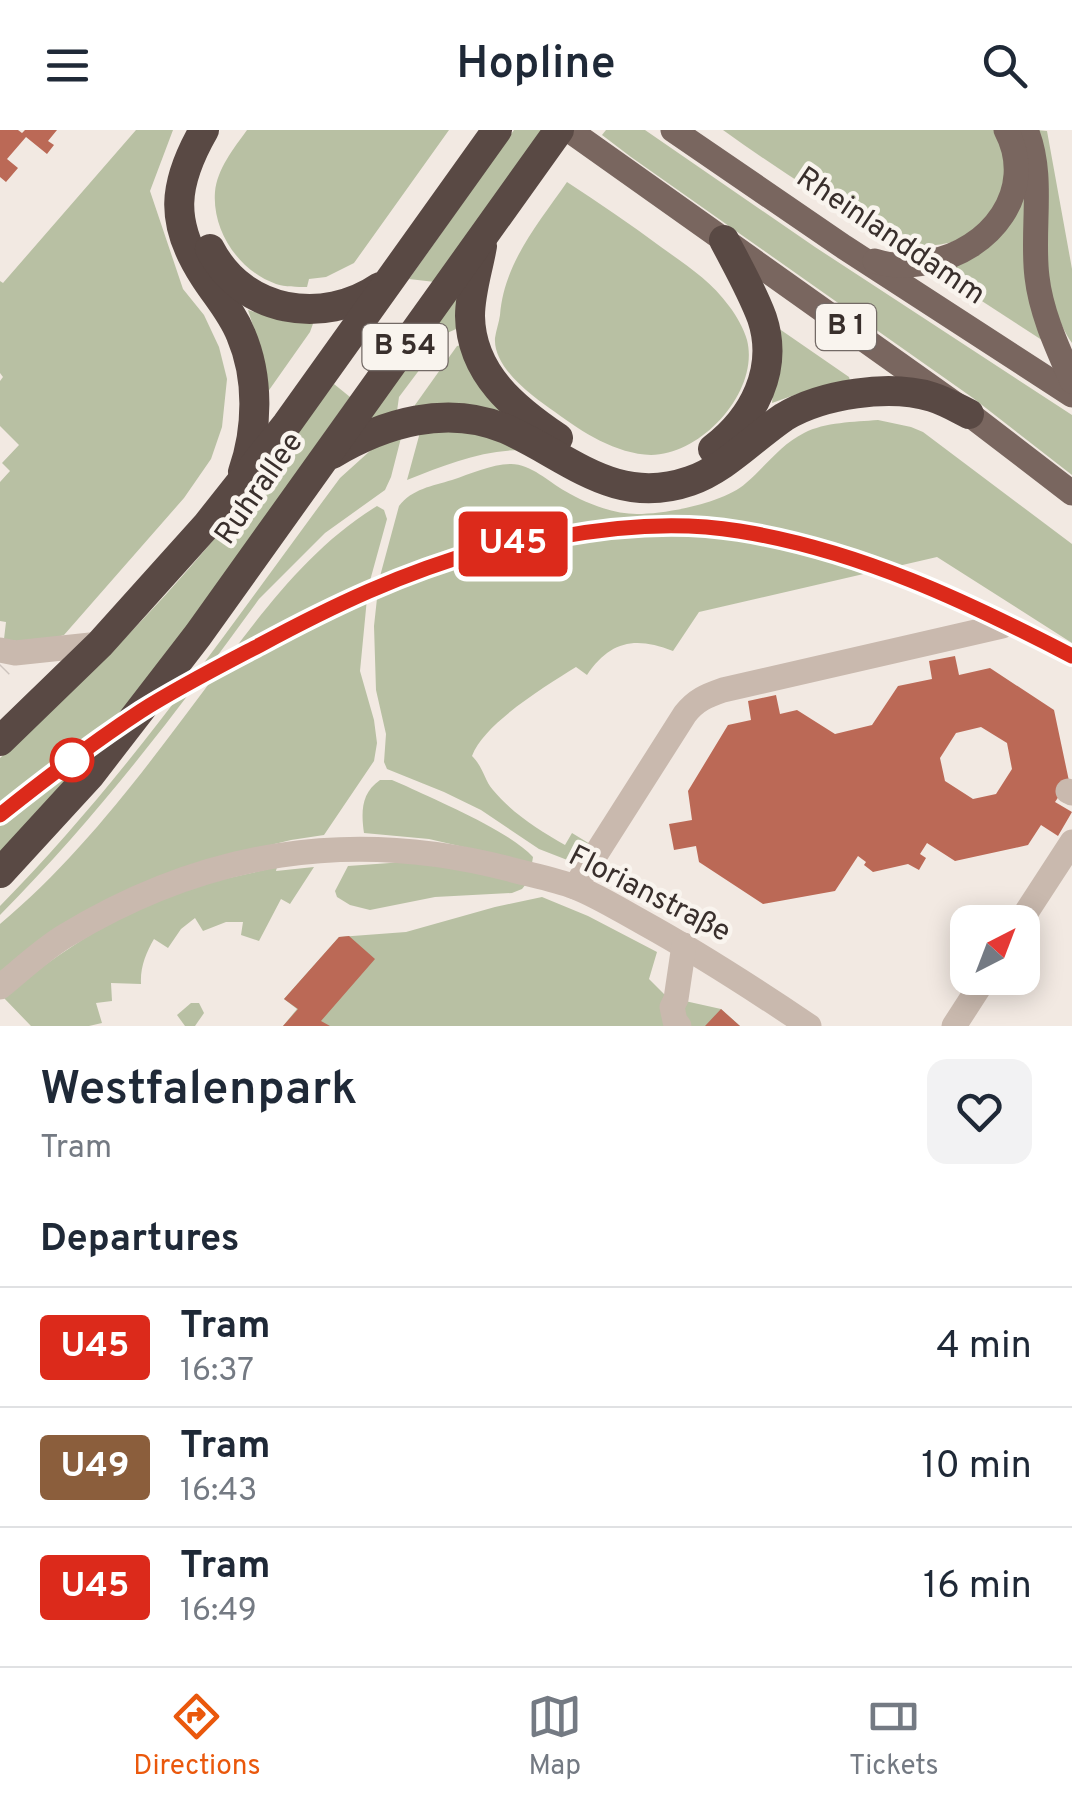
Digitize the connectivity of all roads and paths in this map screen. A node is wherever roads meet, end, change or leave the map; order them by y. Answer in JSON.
{"nodes":[{"id":1,"x":204,"y":130,"type":"edge"},
{"id":2,"x":228,"y":130,"type":"edge"},
{"id":3,"x":559,"y":130,"type":"edge"},
{"id":4,"x":569,"y":130,"type":"edge"},
{"id":5,"x":674,"y":130,"type":"edge"},
{"id":6,"x":1006,"y":130,"type":"edge"},
{"id":7,"x":1026,"y":130,"type":"edge"},
{"id":8,"x":488,"y":142,"type":"edge"},
{"id":9,"x":487,"y":231,"type":"junction"},
{"id":10,"x":724,"y":240,"type":"junction"},
{"id":11,"x":844,"y":247,"type":"junction"},
{"id":12,"x":396,"y":272,"type":"junction"},
{"id":13,"x":1072,"y":381,"type":"edge"},
{"id":14,"x":1072,"y":396,"type":"edge"},
{"id":15,"x":968,"y":414,"type":"junction"},
{"id":16,"x":322,"y":462,"type":"junction"},
{"id":17,"x":234,"y":490,"type":"junction"},
{"id":18,"x":1072,"y":492,"type":"edge"},
{"id":19,"x":1002,"y":626,"type":"dead end"},
{"id":20,"x":100,"y":644,"type":"junction"},
{"id":21,"x":5,"y":656,"type":"edge"},
{"id":22,"x":0,"y":741,"type":"edge"},
{"id":23,"x":1072,"y":842,"type":"edge"},
{"id":24,"x":0,"y":873,"type":"edge"},
{"id":25,"x":575,"y":887,"type":"junction"},
{"id":26,"x":1031,"y":905,"type":"edge"},
{"id":27,"x":684,"y":944,"type":"junction"},
{"id":28,"x":0,"y":987,"type":"edge"},
{"id":29,"x":974,"y":995,"type":"edge"},
{"id":30,"x":678,"y":1026,"type":"edge"},
{"id":31,"x":809,"y":1026,"type":"edge"},
{"id":32,"x":954,"y":1026,"type":"edge"}],
"edges":[{"from":1,"to":17,"type":"highway"},
{"from":2,"to":12,"type":"highway"},
{"from":3,"to":9,"type":"highway","name":"Ruhrallee","number":"B 54"},
{"from":4,"to":10,"type":"main road","number":"B 1"},
{"from":5,"to":11,"type":"main road","name":"Rheinlanddamm","number":"B 1"},
{"from":6,"to":11,"type":"main road"},
{"from":7,"to":13,"type":"main road"},
{"from":8,"to":12,"type":"highway","name":"Ruhrallee","number":"B 54"},
{"from":9,"to":10,"type":"highway"},
{"from":9,"to":16,"type":"highway","name":"Ruhrallee","number":"B 54"},
{"from":10,"to":15,"type":"main road","number":"B 1"},
{"from":11,"to":14,"type":"main road","name":"Rheinlanddamm","number":"B 1"},
{"from":12,"to":17,"type":"highway","name":"Ruhrallee","number":"B 54"},
{"from":15,"to":16,"type":"highway"},
{"from":15,"to":18,"type":"main road","number":"B 1"},
{"from":16,"to":24,"type":"highway","name":"Ruhrallee","number":"B 54"},
{"from":17,"to":20,"type":"highway","name":"Ruhrallee","number":"B 54"},
{"from":19,"to":25,"type":"street"},
{"from":20,"to":21,"type":"street"},
{"from":20,"to":22,"type":"highway","name":"Ruhrallee","number":"B 54"},
{"from":23,"to":26,"type":"street"},
{"from":25,"to":27,"type":"street","name":"Florianstraße"},
{"from":25,"to":28,"type":"street","name":"Florianstraße"},
{"from":27,"to":30,"type":"street"},
{"from":27,"to":31,"type":"street","name":"Florianstraße"},
{"from":29,"to":32,"type":"street"}]}
